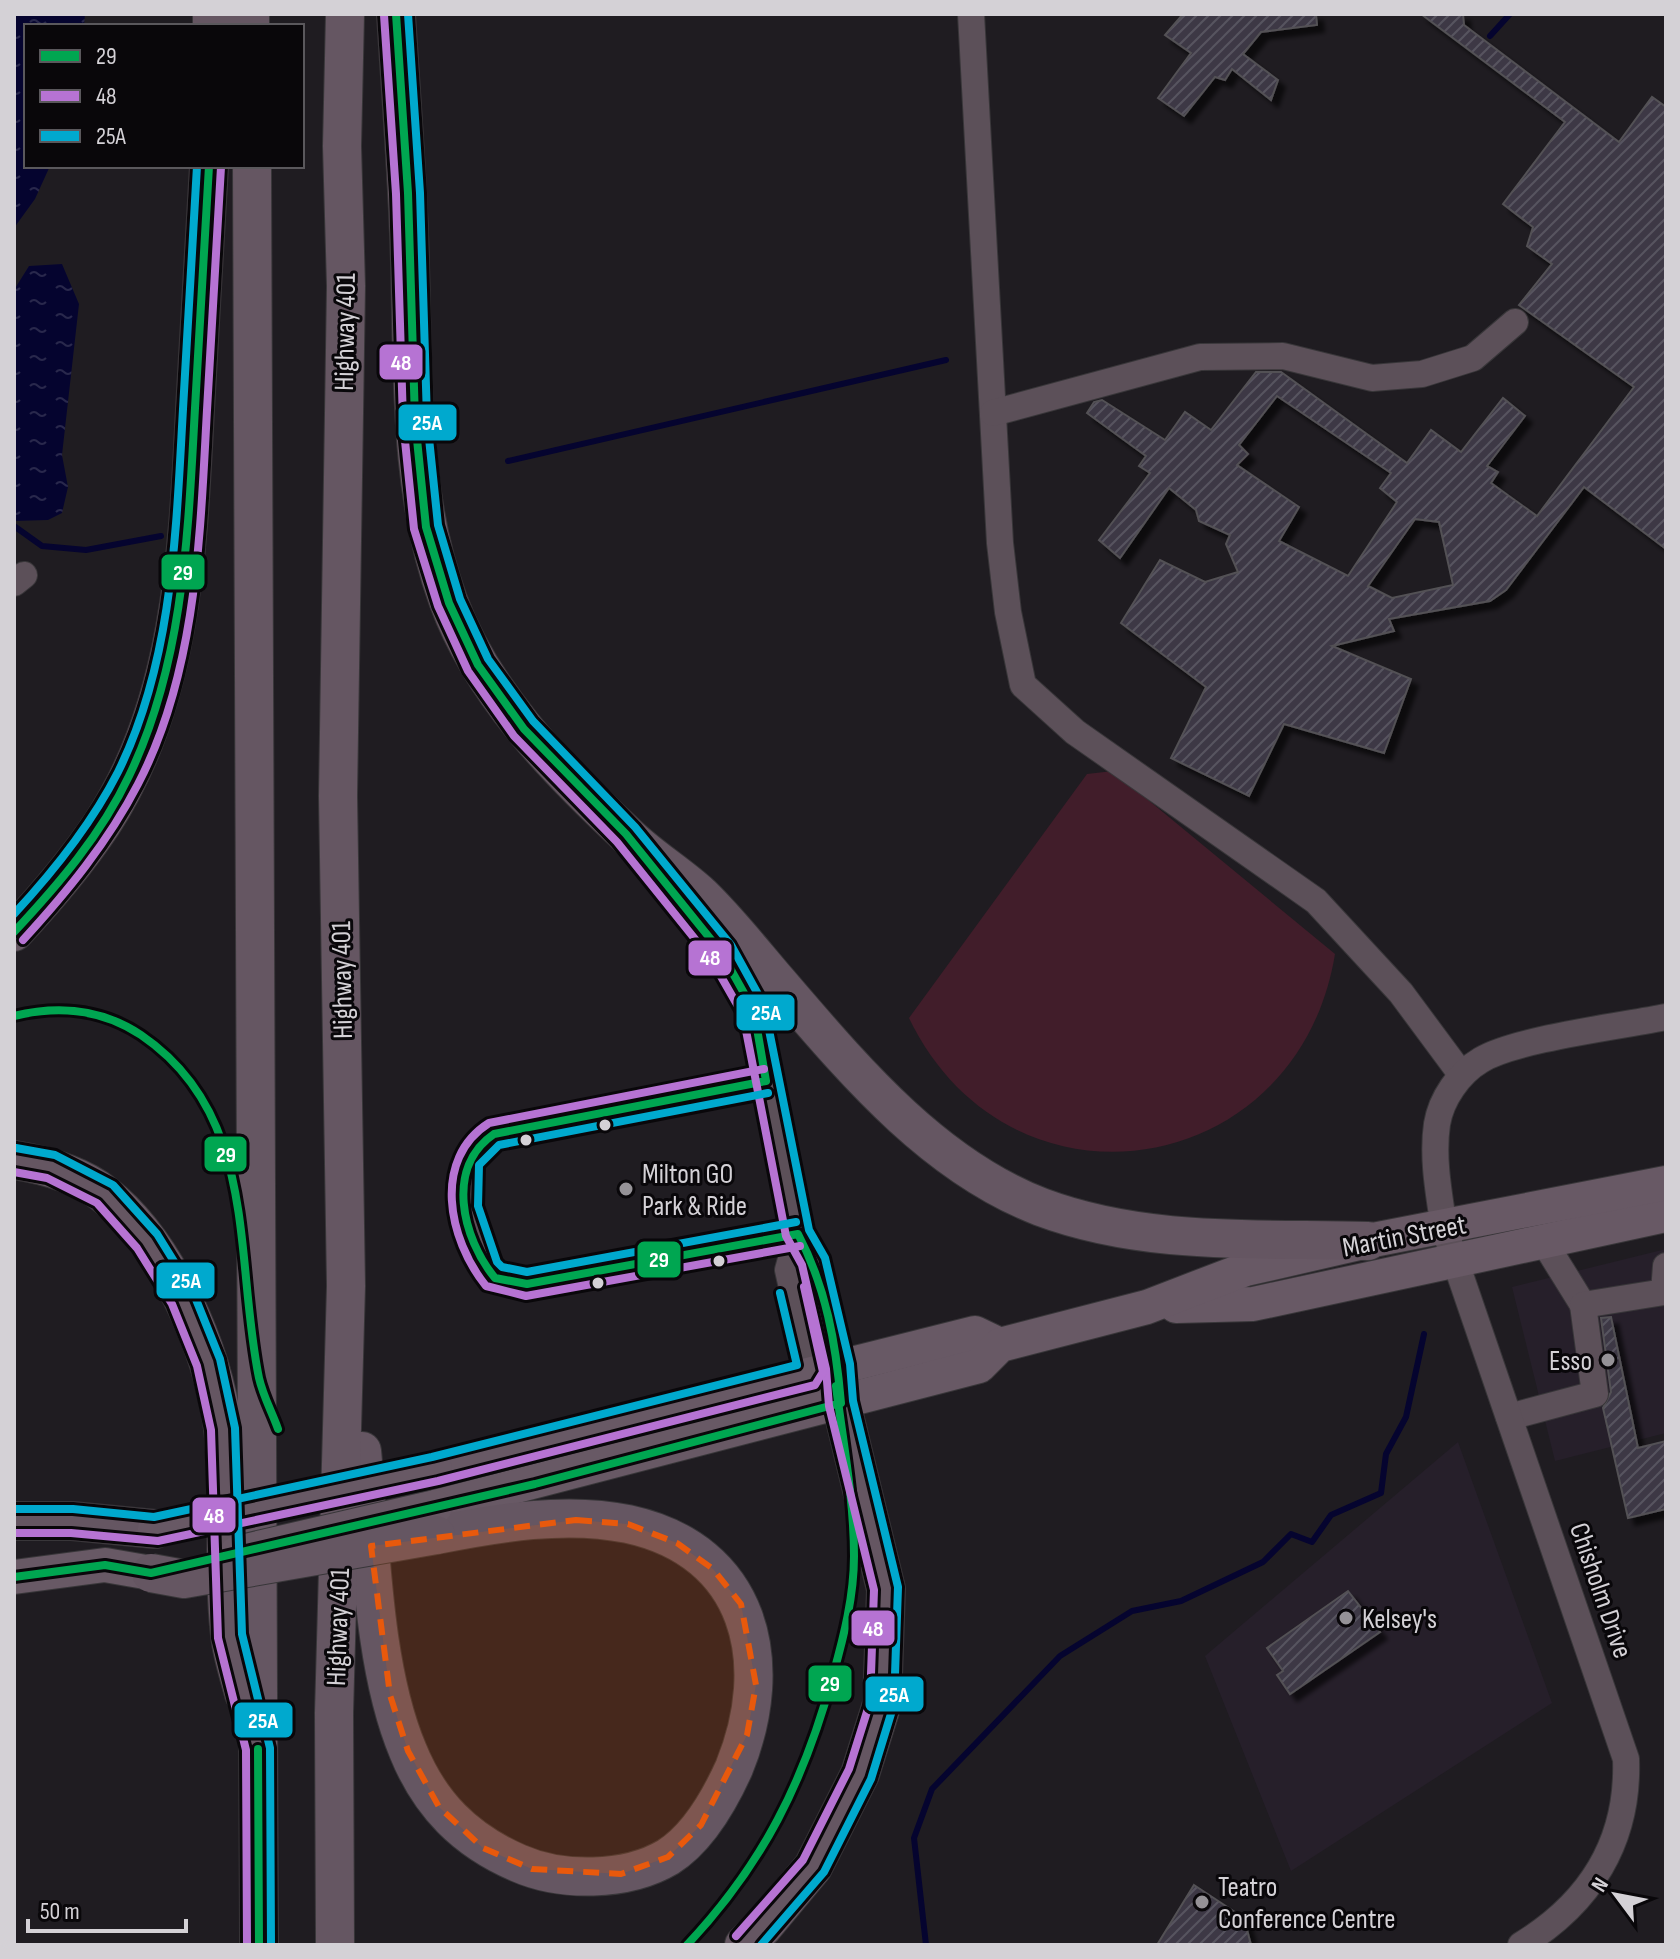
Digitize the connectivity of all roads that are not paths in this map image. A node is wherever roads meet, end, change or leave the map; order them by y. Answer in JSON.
{"nodes":[{"id":1,"x":345,"y":14,"type":"edge"},
{"id":2,"x":396,"y":14,"type":"edge"},
{"id":3,"x":971,"y":14,"type":"edge"},
{"id":4,"x":209,"y":168,"type":"edge"},
{"id":5,"x":252,"y":168,"type":"edge"},
{"id":6,"x":1515,"y":322,"type":"dead end"},
{"id":7,"x":993,"y":413,"type":"junction"},
{"id":8,"x":626,"y":834,"type":"junction"},
{"id":9,"x":14,"y":932,"type":"edge"},
{"id":10,"x":1666,"y":1017,"type":"edge"},
{"id":11,"x":1461,"y":1074,"type":"junction"},
{"id":12,"x":766,"y":1081,"type":"junction"},
{"id":13,"x":14,"y":1160,"type":"edge"},
{"id":14,"x":1666,"y":1183,"type":"edge"},
{"id":15,"x":1666,"y":1215,"type":"edge"},
{"id":16,"x":1444,"y":1228,"type":"junction"},
{"id":17,"x":798,"y":1234,"type":"junction"},
{"id":18,"x":1368,"y":1241,"type":"junction"},
{"id":19,"x":1544,"y":1242,"type":"junction"},
{"id":20,"x":1455,"y":1261,"type":"junction"},
{"id":21,"x":1666,"y":1266,"type":"edge"},
{"id":22,"x":346,"y":1286,"type":"junction"},
{"id":23,"x":1583,"y":1305,"type":"junction"},
{"id":24,"x":1147,"y":1307,"type":"junction"},
{"id":25,"x":827,"y":1388,"type":"junction"},
{"id":26,"x":1509,"y":1417,"type":"junction"},
{"id":27,"x":14,"y":1521,"type":"edge"},
{"id":28,"x":436,"y":1521,"type":"junction"},
{"id":29,"x":155,"y":1529,"type":"junction"},
{"id":30,"x":105,"y":1565,"type":"junction"},
{"id":31,"x":151,"y":1573,"type":"joint"},
{"id":32,"x":14,"y":1577,"type":"edge"},
{"id":33,"x":258,"y":1749,"type":"junction"},
{"id":34,"x":259,"y":1945,"type":"edge"},
{"id":35,"x":335,"y":1945,"type":"edge"},
{"id":36,"x":744,"y":1945,"type":"edge"},
{"id":37,"x":1521,"y":1945,"type":"edge"}],
"edges":[{"from":1,"to":22,"type":"highway","name":"Highway 401"},
{"from":2,"to":8,"type":"highway"},
{"from":3,"to":7,"type":"street"},
{"from":4,"to":9,"type":"highway"},
{"from":5,"to":33,"type":"highway"},
{"from":6,"to":7,"type":"street"},
{"from":7,"to":11,"type":"street"},
{"from":8,"to":12,"type":"street"},
{"from":8,"to":18,"type":"highway"},
{"from":10,"to":11,"type":"street"},
{"from":11,"to":16,"type":"street","name":"Chisholm Drive"},
{"from":12,"to":17,"type":"street"},
{"from":12,"to":17,"type":"street"},
{"from":13,"to":33,"type":"highway"},
{"from":14,"to":16,"type":"main road","name":"Martin Street"},
{"from":15,"to":19,"type":"main road","name":"Martin Street"},
{"from":16,"to":18,"type":"main road","name":"Martin Street"},
{"from":16,"to":20,"type":"street","name":"Chisholm Drive"},
{"from":17,"to":25,"type":"street"},
{"from":18,"to":24,"type":"main road","name":"Martin Street"},
{"from":19,"to":20,"type":"main road","name":"Martin Street"},
{"from":19,"to":23,"type":"street"},
{"from":20,"to":24,"type":"main road","name":"Martin Street"},
{"from":20,"to":26,"type":"street","name":"Chisholm Drive"},
{"from":21,"to":23,"type":"street"},
{"from":22,"to":28,"type":"highway"},
{"from":22,"to":35,"type":"highway","name":"Highway 401"},
{"from":23,"to":26,"type":"street"},
{"from":24,"to":25,"type":"main road","name":"Martin Street"},
{"from":25,"to":28,"type":"main road","name":"Martin Street"},
{"from":25,"to":29,"type":"main road","name":"Martin Street","bridge":true},
{"from":25,"to":36,"type":"highway"},
{"from":26,"to":37,"type":"street","name":"Chisholm Drive"},
{"from":27,"to":29,"type":"highway"},
{"from":28,"to":31,"type":"highway","bridge":true},
{"from":29,"to":30,"type":"main road","name":"Martin Street"},
{"from":30,"to":31,"type":"main road"},
{"from":30,"to":32,"type":"main road"},
{"from":33,"to":34,"type":"highway"}]}
